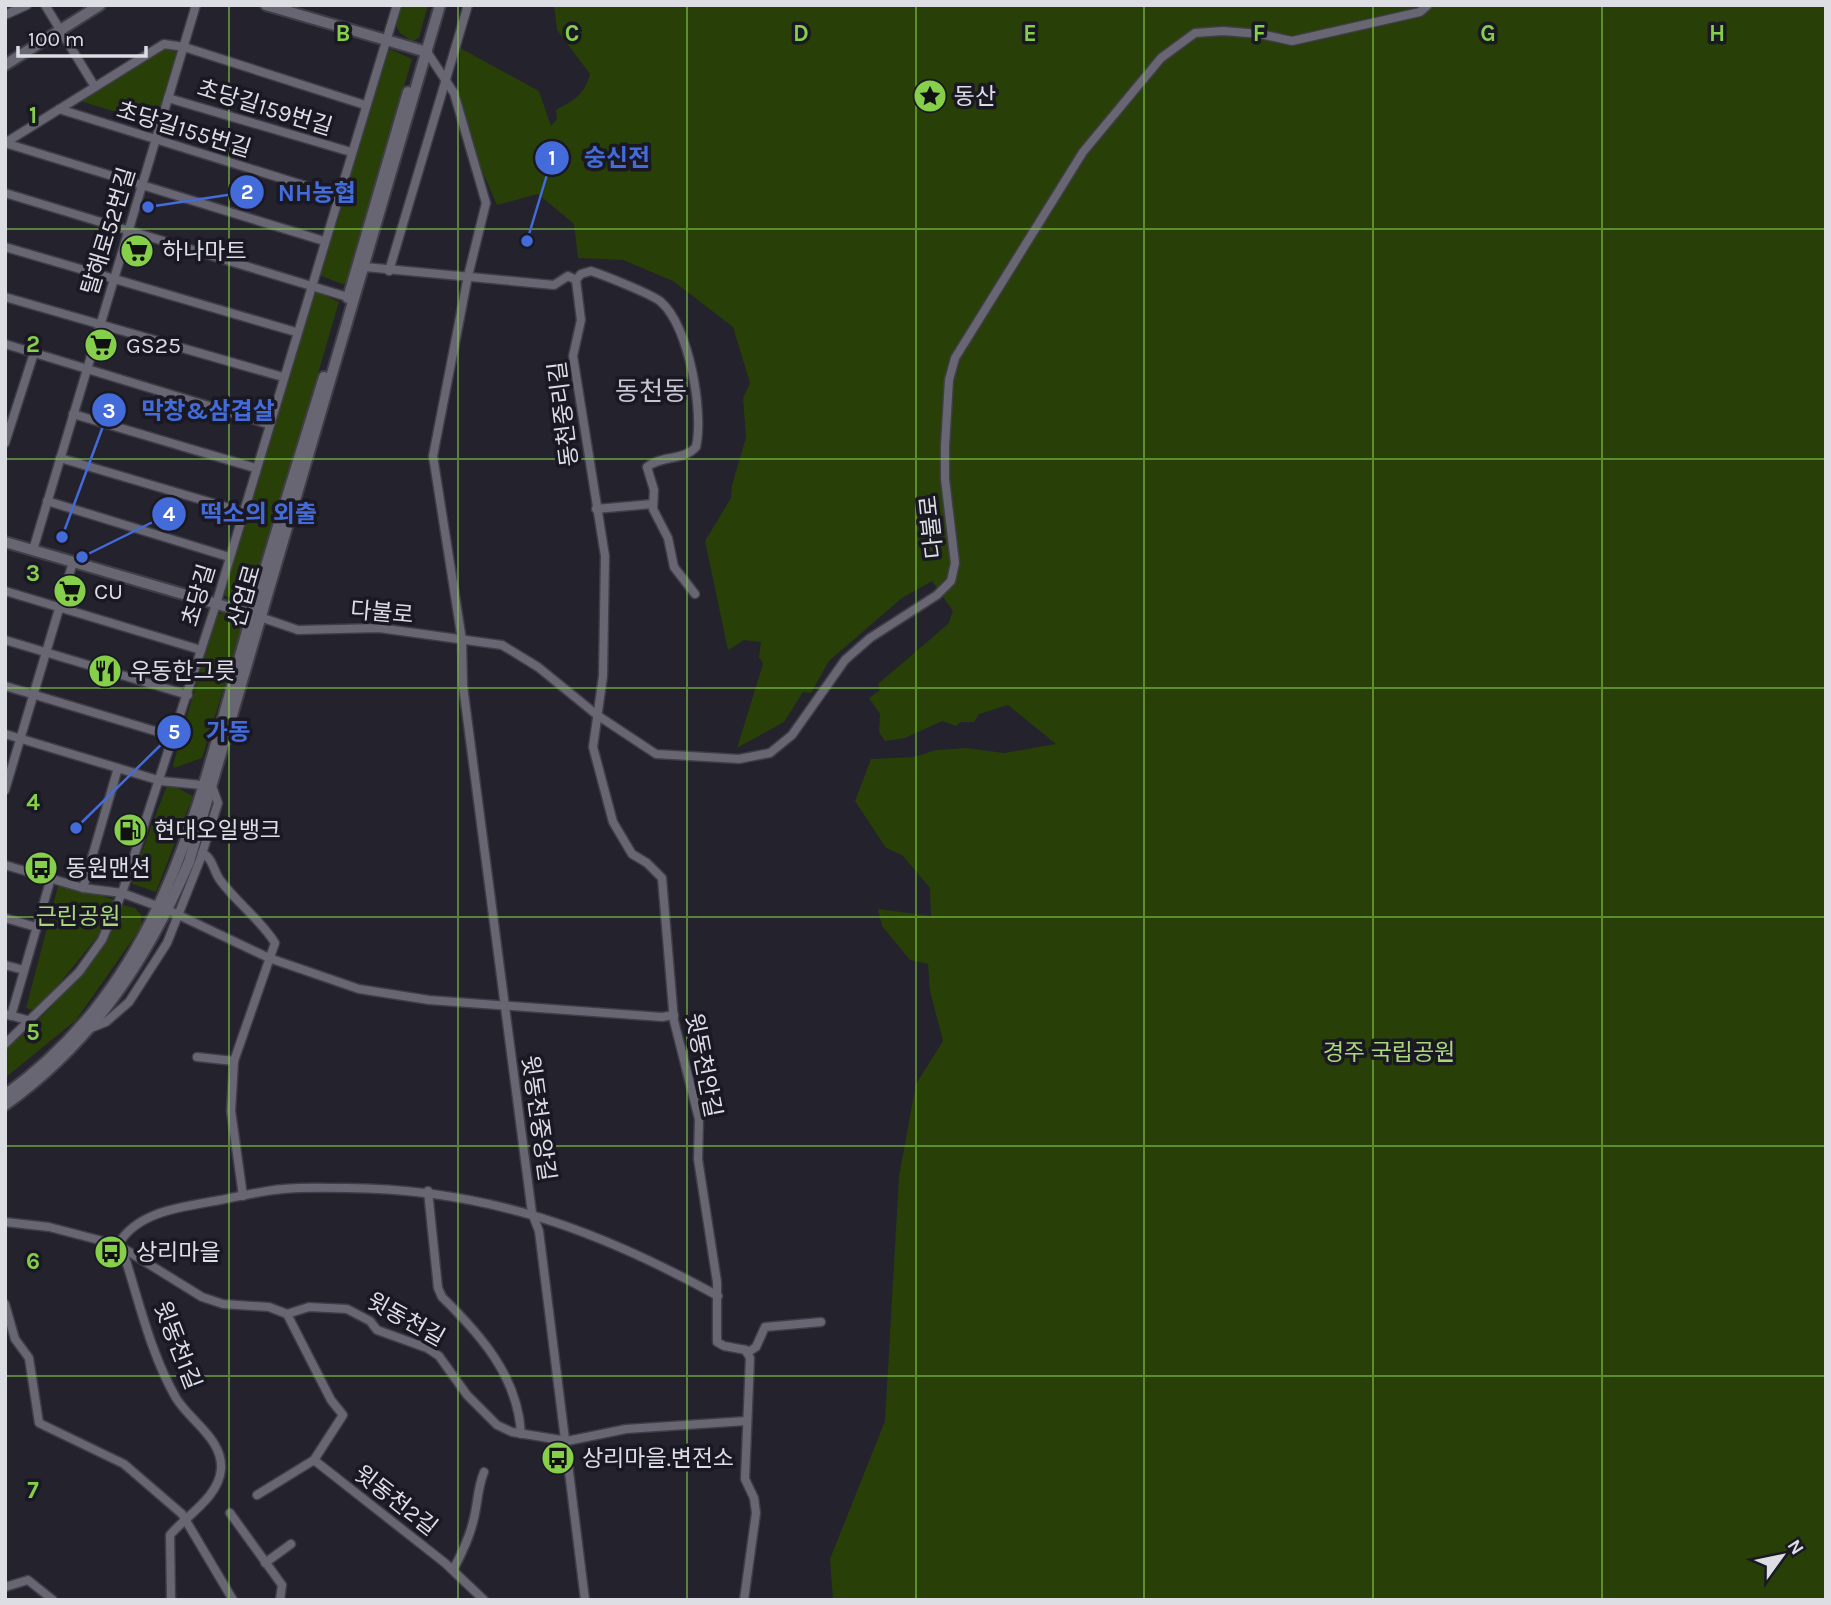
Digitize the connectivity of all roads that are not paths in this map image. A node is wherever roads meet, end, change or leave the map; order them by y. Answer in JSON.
{"nodes":[{"id":1,"x":27,"y":5,"type":"edge"},
{"id":2,"x":45,"y":5,"type":"edge"},
{"id":3,"x":100,"y":5,"type":"edge"},
{"id":4,"x":197,"y":5,"type":"edge"},
{"id":5,"x":266,"y":5,"type":"edge"},
{"id":6,"x":397,"y":5,"type":"edge"},
{"id":7,"x":432,"y":5,"type":"edge"},
{"id":8,"x":440,"y":5,"type":"edge"},
{"id":9,"x":468,"y":5,"type":"edge"},
{"id":10,"x":1428,"y":5,"type":"edge"},
{"id":11,"x":5,"y":15,"type":"edge"},
{"id":12,"x":61,"y":30,"type":"junction"},
{"id":13,"x":386,"y":40,"type":"junction"},
{"id":14,"x":184,"y":47,"type":"junction"},
{"id":15,"x":423,"y":51,"type":"junction"},
{"id":16,"x":5,"y":65,"type":"edge"},
{"id":17,"x":445,"y":78,"type":"junction"},
{"id":18,"x":95,"y":87,"type":"junction"},
{"id":19,"x":169,"y":98,"type":"junction"},
{"id":20,"x":365,"y":105,"type":"junction"},
{"id":21,"x":59,"y":110,"type":"junction"},
{"id":22,"x":156,"y":141,"type":"junction"},
{"id":23,"x":5,"y":143,"type":"edge"},
{"id":24,"x":351,"y":152,"type":"junction"},
{"id":25,"x":142,"y":185,"type":"junction"},
{"id":26,"x":5,"y":193,"type":"edge"},
{"id":27,"x":338,"y":196,"type":"junction"},
{"id":28,"x":128,"y":232,"type":"junction"},
{"id":29,"x":324,"y":241,"type":"junction"},
{"id":30,"x":5,"y":247,"type":"edge"},
{"id":31,"x":366,"y":267,"type":"junction"},
{"id":32,"x":389,"y":271,"type":"junction"},
{"id":33,"x":468,"y":276,"type":"junction"},
{"id":34,"x":114,"y":279,"type":"junction"},
{"id":35,"x":576,"y":280,"type":"junction"},
{"id":36,"x":310,"y":287,"type":"junction"},
{"id":37,"x":5,"y":297,"type":"edge"},
{"id":38,"x":351,"y":298,"type":"junction"},
{"id":39,"x":99,"y":324,"type":"junction"},
{"id":40,"x":296,"y":332,"type":"junction"},
{"id":41,"x":5,"y":344,"type":"edge"},
{"id":42,"x":34,"y":353,"type":"junction"},
{"id":43,"x":86,"y":368,"type":"junction"},
{"id":44,"x":283,"y":377,"type":"junction"},
{"id":45,"x":73,"y":414,"type":"junction"},
{"id":46,"x":268,"y":424,"type":"junction"},
{"id":47,"x":5,"y":443,"type":"edge"},
{"id":48,"x":60,"y":458,"type":"junction"},
{"id":49,"x":255,"y":468,"type":"junction"},
{"id":50,"x":47,"y":501,"type":"junction"},
{"id":51,"x":652,"y":504,"type":"junction"},
{"id":52,"x":596,"y":509,"type":"junction"},
{"id":53,"x":243,"y":512,"type":"junction"},
{"id":54,"x":5,"y":542,"type":"edge"},
{"id":55,"x":33,"y":550,"type":"junction"},
{"id":56,"x":229,"y":557,"type":"junction"},
{"id":57,"x":72,"y":562,"type":"junction"},
{"id":58,"x":5,"y":591,"type":"edge"},
{"id":59,"x":695,"y":594,"type":"dead end"},
{"id":60,"x":216,"y":604,"type":"junction"},
{"id":61,"x":59,"y":607,"type":"junction"},
{"id":62,"x":256,"y":616,"type":"junction"},
{"id":63,"x":5,"y":640,"type":"edge"},
{"id":64,"x":461,"y":640,"type":"junction"},
{"id":65,"x":201,"y":650,"type":"junction"},
{"id":66,"x":46,"y":652,"type":"junction"},
{"id":67,"x":5,"y":686,"type":"edge"},
{"id":68,"x":33,"y":695,"type":"junction"},
{"id":69,"x":188,"y":695,"type":"junction"},
{"id":70,"x":597,"y":715,"type":"junction"},
{"id":71,"x":5,"y":734,"type":"edge"},
{"id":72,"x":175,"y":737,"type":"junction"},
{"id":73,"x":20,"y":739,"type":"junction"},
{"id":74,"x":118,"y":768,"type":"junction"},
{"id":75,"x":161,"y":781,"type":"junction"},
{"id":76,"x":208,"y":786,"type":"junction"},
{"id":77,"x":5,"y":790,"type":"edge"},
{"id":78,"x":202,"y":853,"type":"junction"},
{"id":79,"x":5,"y":865,"type":"edge"},
{"id":80,"x":51,"y":878,"type":"junction"},
{"id":81,"x":83,"y":888,"type":"junction"},
{"id":82,"x":122,"y":893,"type":"junction"},
{"id":83,"x":169,"y":912,"type":"junction"},
{"id":84,"x":5,"y":918,"type":"edge"},
{"id":85,"x":36,"y":928,"type":"junction"},
{"id":86,"x":269,"y":958,"type":"junction"},
{"id":87,"x":5,"y":965,"type":"edge"},
{"id":88,"x":24,"y":970,"type":"junction"},
{"id":89,"x":507,"y":1006,"type":"junction"},
{"id":90,"x":8,"y":1015,"type":"edge"},
{"id":91,"x":674,"y":1015,"type":"junction"},
{"id":92,"x":31,"y":1021,"type":"junction"},
{"id":93,"x":5,"y":1044,"type":"edge"},
{"id":94,"x":197,"y":1057,"type":"dead end"},
{"id":95,"x":234,"y":1061,"type":"junction"},
{"id":96,"x":5,"y":1094,"type":"edge"},
{"id":97,"x":5,"y":1105,"type":"edge"},
{"id":98,"x":428,"y":1191,"type":"junction"},
{"id":99,"x":243,"y":1196,"type":"junction"},
{"id":100,"x":532,"y":1213,"type":"junction"},
{"id":101,"x":5,"y":1222,"type":"edge"},
{"id":102,"x":120,"y":1246,"type":"junction"},
{"id":103,"x":718,"y":1296,"type":"junction"},
{"id":104,"x":5,"y":1304,"type":"edge"},
{"id":105,"x":287,"y":1314,"type":"junction"},
{"id":106,"x":821,"y":1322,"type":"dead end"},
{"id":107,"x":747,"y":1353,"type":"junction"},
{"id":108,"x":746,"y":1421,"type":"junction"},
{"id":109,"x":521,"y":1434,"type":"junction"},
{"id":110,"x":567,"y":1441,"type":"junction"},
{"id":111,"x":314,"y":1460,"type":"junction"},
{"id":112,"x":484,"y":1472,"type":"dead end"},
{"id":113,"x":257,"y":1495,"type":"dead end"},
{"id":114,"x":230,"y":1513,"type":"dead end"},
{"id":115,"x":187,"y":1519,"type":"junction"},
{"id":116,"x":291,"y":1544,"type":"dead end"},
{"id":117,"x":265,"y":1563,"type":"junction"},
{"id":118,"x":453,"y":1570,"type":"junction"},
{"id":119,"x":5,"y":1587,"type":"edge"},
{"id":120,"x":53,"y":1600,"type":"edge"},
{"id":121,"x":171,"y":1600,"type":"edge"},
{"id":122,"x":233,"y":1600,"type":"edge"},
{"id":123,"x":280,"y":1600,"type":"edge"},
{"id":124,"x":484,"y":1600,"type":"edge"},
{"id":125,"x":583,"y":1600,"type":"edge"},
{"id":126,"x":744,"y":1600,"type":"edge"}],
"edges":[{"from":1,"to":11,"type":"street"},
{"from":2,"to":12,"type":"street"},
{"from":3,"to":12,"type":"street"},
{"from":4,"to":14,"type":"street","name":"탈해로52번길"},
{"from":5,"to":13,"type":"street"},
{"from":6,"to":13,"type":"street","name":"초당길"},
{"from":7,"to":15,"type":"street","name":"산업로"},
{"from":8,"to":15,"type":"street","name":"산업로"},
{"from":9,"to":17,"type":"street"},
{"from":10,"to":70,"type":"street","name":"다불로"},
{"from":12,"to":16,"type":"street"},
{"from":12,"to":18,"type":"street"},
{"from":13,"to":15,"type":"street"},
{"from":13,"to":20,"type":"street","name":"초당길"},
{"from":14,"to":18,"type":"street"},
{"from":14,"to":19,"type":"street","name":"탈해로52번길"},
{"from":14,"to":20,"type":"street"},
{"from":15,"to":17,"type":"street","name":"윗동천중앙길"},
{"from":15,"to":31,"type":"street","name":"산업로"},
{"from":15,"to":38,"type":"street","name":"산업로"},
{"from":17,"to":32,"type":"street"},
{"from":17,"to":33,"type":"street","name":"윗동천중앙길"},
{"from":18,"to":21,"type":"street"},
{"from":19,"to":22,"type":"street","name":"탈해로52번길"},
{"from":19,"to":24,"type":"street","name":"초당길159번길"},
{"from":20,"to":24,"type":"street","name":"초당길"},
{"from":21,"to":22,"type":"street","name":"초당길155번길"},
{"from":21,"to":23,"type":"street"},
{"from":22,"to":25,"type":"street","name":"탈해로52번길"},
{"from":22,"to":27,"type":"street","name":"초당길155번길"},
{"from":23,"to":25,"type":"street"},
{"from":24,"to":27,"type":"street","name":"초당길"},
{"from":25,"to":28,"type":"street","name":"탈해로52번길"},
{"from":25,"to":29,"type":"street"},
{"from":26,"to":28,"type":"street"},
{"from":27,"to":29,"type":"street","name":"초당길"},
{"from":28,"to":34,"type":"street","name":"탈해로52번길"},
{"from":28,"to":36,"type":"street"},
{"from":29,"to":36,"type":"street","name":"초당길"},
{"from":30,"to":34,"type":"street"},
{"from":31,"to":32,"type":"street"},
{"from":31,"to":38,"type":"street","name":"산업로"},
{"from":32,"to":33,"type":"street"},
{"from":33,"to":35,"type":"street"},
{"from":33,"to":64,"type":"street","name":"윗동천중앙길"},
{"from":34,"to":39,"type":"street","name":"탈해로52번길"},
{"from":34,"to":40,"type":"street"},
{"from":35,"to":51,"type":"street"},
{"from":35,"to":52,"type":"street","name":"동천중리길"},
{"from":36,"to":38,"type":"street"},
{"from":36,"to":40,"type":"street","name":"초당길"},
{"from":37,"to":39,"type":"street"},
{"from":38,"to":62,"type":"street","name":"산업로"},
{"from":39,"to":43,"type":"street","name":"탈해로52번길"},
{"from":39,"to":44,"type":"street"},
{"from":40,"to":44,"type":"street","name":"초당길"},
{"from":41,"to":42,"type":"street"},
{"from":42,"to":43,"type":"street"},
{"from":42,"to":47,"type":"street"},
{"from":43,"to":45,"type":"street","name":"탈해로52번길"},
{"from":43,"to":46,"type":"street"},
{"from":44,"to":46,"type":"street","name":"초당길"},
{"from":45,"to":48,"type":"street","name":"탈해로52번길"},
{"from":45,"to":49,"type":"street"},
{"from":46,"to":49,"type":"street","name":"초당길"},
{"from":48,"to":50,"type":"street","name":"탈해로52번길"},
{"from":48,"to":53,"type":"street"},
{"from":49,"to":53,"type":"street","name":"초당길"},
{"from":50,"to":55,"type":"street","name":"탈해로52번길"},
{"from":50,"to":56,"type":"street"},
{"from":51,"to":52,"type":"street"},
{"from":51,"to":59,"type":"street"},
{"from":52,"to":70,"type":"street","name":"동천중리길"},
{"from":53,"to":56,"type":"street","name":"초당길"},
{"from":54,"to":55,"type":"street"},
{"from":55,"to":57,"type":"street"},
{"from":56,"to":60,"type":"street","name":"초당길"},
{"from":57,"to":60,"type":"street"},
{"from":57,"to":61,"type":"street"},
{"from":58,"to":61,"type":"street"},
{"from":60,"to":62,"type":"street"},
{"from":60,"to":65,"type":"street","name":"초당길"},
{"from":61,"to":65,"type":"street"},
{"from":61,"to":66,"type":"street"},
{"from":62,"to":64,"type":"street","name":"다불로"},
{"from":62,"to":76,"type":"street","name":"산업로"},
{"from":63,"to":66,"type":"street"},
{"from":64,"to":70,"type":"street","name":"다불로"},
{"from":64,"to":89,"type":"street","name":"윗동천중앙길"},
{"from":65,"to":69,"type":"street","name":"초당길"},
{"from":66,"to":68,"type":"street"},
{"from":66,"to":69,"type":"street"},
{"from":67,"to":68,"type":"street"},
{"from":68,"to":72,"type":"street"},
{"from":68,"to":73,"type":"street"},
{"from":69,"to":72,"type":"street","name":"초당길"},
{"from":70,"to":91,"type":"street","name":"윗동천안길"},
{"from":71,"to":73,"type":"street"},
{"from":72,"to":75,"type":"street","name":"초당길"},
{"from":73,"to":74,"type":"street"},
{"from":73,"to":77,"type":"street"},
{"from":74,"to":75,"type":"street"},
{"from":74,"to":81,"type":"street"},
{"from":75,"to":76,"type":"street"},
{"from":75,"to":82,"type":"street","name":"초당길"},
{"from":76,"to":78,"type":"street"},
{"from":76,"to":83,"type":"street","name":"산업로"},
{"from":78,"to":83,"type":"street"},
{"from":78,"to":86,"type":"street"},
{"from":79,"to":80,"type":"street"},
{"from":80,"to":81,"type":"street"},
{"from":80,"to":85,"type":"street"},
{"from":81,"to":82,"type":"street"},
{"from":82,"to":83,"type":"street"},
{"from":82,"to":92,"type":"street","name":"초당길"},
{"from":83,"to":86,"type":"street"},
{"from":83,"to":96,"type":"street","name":"산업로"},
{"from":83,"to":97,"type":"street","name":"산업로"},
{"from":84,"to":85,"type":"street"},
{"from":85,"to":88,"type":"street"},
{"from":86,"to":89,"type":"street"},
{"from":86,"to":95,"type":"street"},
{"from":87,"to":88,"type":"street"},
{"from":88,"to":90,"type":"street"},
{"from":89,"to":91,"type":"street"},
{"from":89,"to":100,"type":"street","name":"윗동천중앙길"},
{"from":90,"to":92,"type":"street"},
{"from":91,"to":103,"type":"street","name":"윗동천안길"},
{"from":92,"to":93,"type":"street","name":"초당길"},
{"from":94,"to":95,"type":"street"},
{"from":95,"to":99,"type":"street"},
{"from":98,"to":99,"type":"street"},
{"from":98,"to":100,"type":"street"},
{"from":98,"to":109,"type":"street"},
{"from":99,"to":102,"type":"street"},
{"from":100,"to":103,"type":"street"},
{"from":100,"to":110,"type":"street","name":"윗동천중앙길"},
{"from":101,"to":102,"type":"street","name":"윗동천길"},
{"from":102,"to":105,"type":"street","name":"윗동천길"},
{"from":102,"to":115,"type":"street","name":"윗동천1길"},
{"from":103,"to":107,"type":"street","name":"윗동천안길"},
{"from":104,"to":115,"type":"street"},
{"from":105,"to":109,"type":"street","name":"윗동천길"},
{"from":105,"to":111,"type":"street"},
{"from":106,"to":107,"type":"street"},
{"from":107,"to":108,"type":"street"},
{"from":108,"to":110,"type":"street"},
{"from":108,"to":126,"type":"street"},
{"from":109,"to":110,"type":"street","name":"윗동천길"},
{"from":110,"to":125,"type":"street","name":"윗동천중앙길"},
{"from":111,"to":113,"type":"street"},
{"from":111,"to":118,"type":"street","name":"윗동천2길"},
{"from":112,"to":118,"type":"street","name":"윗동천2길"},
{"from":114,"to":117,"type":"street"},
{"from":115,"to":121,"type":"street","name":"윗동천1길"},
{"from":115,"to":122,"type":"street"},
{"from":116,"to":117,"type":"street"},
{"from":117,"to":123,"type":"street"},
{"from":118,"to":124,"type":"street","name":"윗동천2길"},
{"from":119,"to":120,"type":"street"}]}
